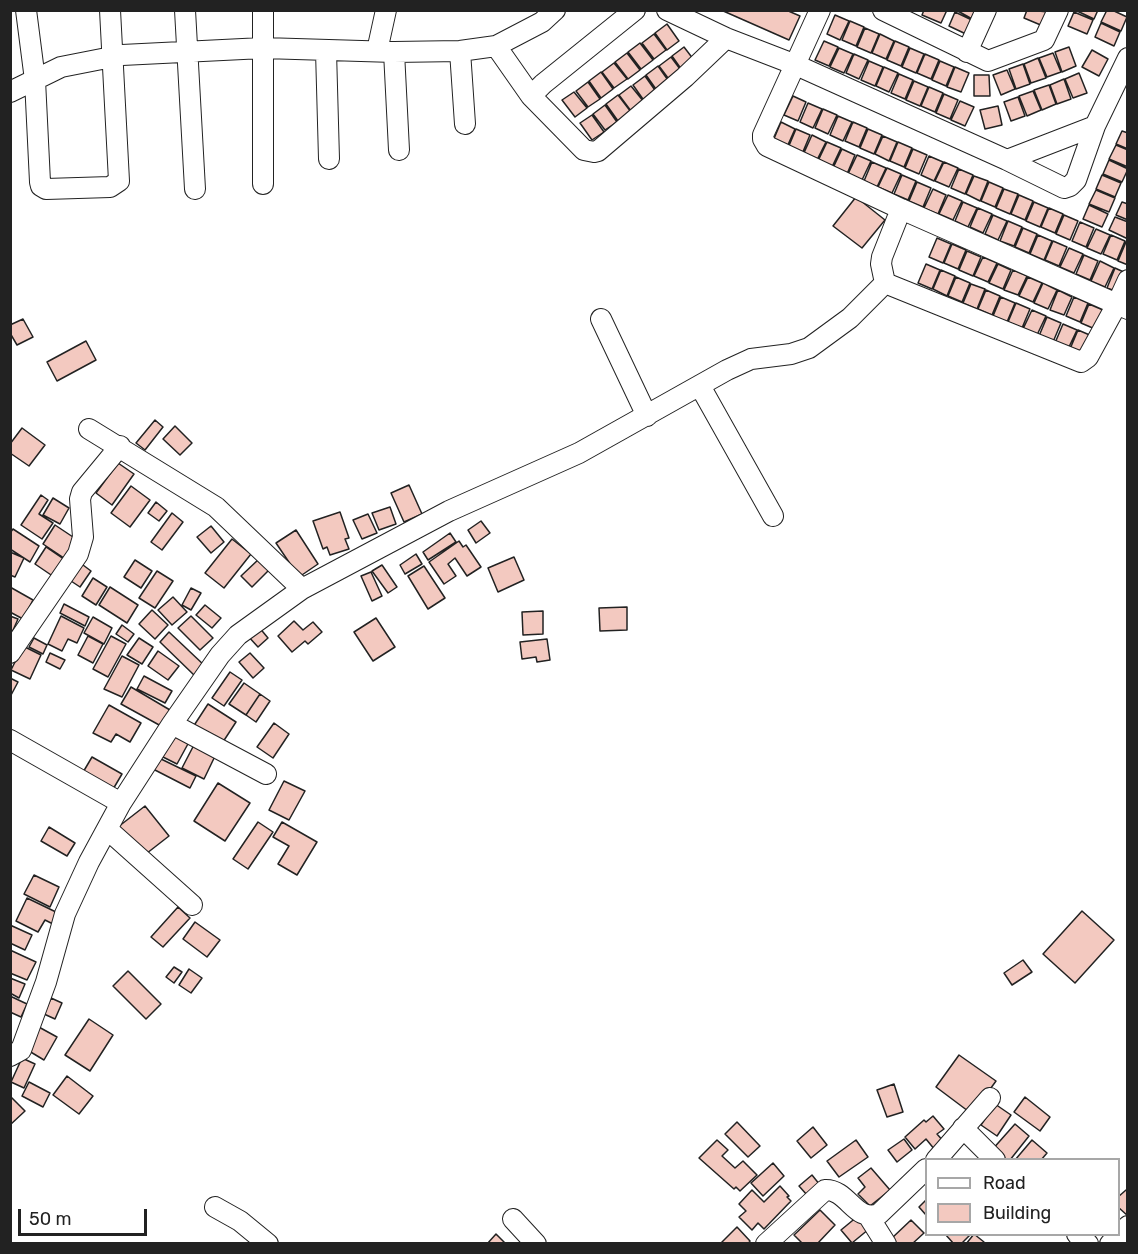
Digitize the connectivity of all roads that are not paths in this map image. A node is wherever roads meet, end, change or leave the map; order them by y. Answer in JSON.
{"nodes":[{"id":1,"x":26,"y":10,"type":"edge"},
{"id":2,"x":110,"y":10,"type":"edge"},
{"id":3,"x":184,"y":10,"type":"edge"},
{"id":4,"x":263,"y":10,"type":"edge"},
{"id":5,"x":386,"y":10,"type":"edge"},
{"id":6,"x":635,"y":10,"type":"edge"},
{"id":7,"x":667,"y":10,"type":"edge"},
{"id":8,"x":820,"y":10,"type":"edge"},
{"id":9,"x":883,"y":10,"type":"edge"},
{"id":10,"x":986,"y":10,"type":"edge"},
{"id":11,"x":1058,"y":10,"type":"edge"},
{"id":12,"x":544,"y":14,"type":"edge"},
{"id":13,"x":908,"y":16,"type":"edge"},
{"id":14,"x":726,"y":38,"type":"junction"},
{"id":15,"x":496,"y":46,"type":"junction"},
{"id":16,"x":263,"y":48,"type":"junction"},
{"id":17,"x":186,"y":51,"type":"junction"},
{"id":18,"x":326,"y":51,"type":"junction"},
{"id":19,"x":460,"y":51,"type":"junction"},
{"id":20,"x":385,"y":52,"type":"junction"},
{"id":21,"x":967,"y":52,"type":"junction"},
{"id":22,"x":114,"y":56,"type":"junction"},
{"id":23,"x":1128,"y":58,"type":"edge"},
{"id":24,"x":796,"y":65,"type":"junction"},
{"id":25,"x":35,"y":80,"type":"junction"},
{"id":26,"x":10,"y":92,"type":"edge"},
{"id":27,"x":531,"y":96,"type":"junction"},
{"id":28,"x":465,"y":124,"type":"dead end"},
{"id":29,"x":1095,"y":126,"type":"junction"},
{"id":30,"x":399,"y":150,"type":"dead end"},
{"id":31,"x":329,"y":159,"type":"dead end"},
{"id":32,"x":1007,"y":160,"type":"junction"},
{"id":33,"x":263,"y":184,"type":"dead end"},
{"id":34,"x":195,"y":189,"type":"dead end"},
{"id":35,"x":901,"y":209,"type":"junction"},
{"id":36,"x":1128,"y":280,"type":"edge"},
{"id":37,"x":885,"y":283,"type":"junction"},
{"id":38,"x":1122,"y":306,"type":"edge"},
{"id":39,"x":601,"y":319,"type":"dead end"},
{"id":40,"x":700,"y":386,"type":"junction"},
{"id":41,"x":648,"y":416,"type":"junction"},
{"id":42,"x":89,"y":429,"type":"dead end"},
{"id":43,"x":120,"y":446,"type":"junction"},
{"id":44,"x":773,"y":516,"type":"dead end"},
{"id":45,"x":302,"y":589,"type":"junction"},
{"id":46,"x":10,"y":653,"type":"edge"},
{"id":47,"x":172,"y":724,"type":"junction"},
{"id":48,"x":10,"y":740,"type":"edge"},
{"id":49,"x":266,"y":774,"type":"dead end"},
{"id":50,"x":121,"y":803,"type":"junction"},
{"id":51,"x":107,"y":829,"type":"junction"},
{"id":52,"x":192,"y":904,"type":"dead end"},
{"id":53,"x":10,"y":1056,"type":"edge"},
{"id":54,"x":990,"y":1098,"type":"dead end"},
{"id":55,"x":963,"y":1128,"type":"junction"},
{"id":56,"x":938,"y":1158,"type":"edge"},
{"id":57,"x":992,"y":1158,"type":"edge"},
{"id":58,"x":925,"y":1171,"type":"edge"},
{"id":59,"x":215,"y":1207,"type":"dead end"},
{"id":60,"x":869,"y":1216,"type":"junction"},
{"id":61,"x":513,"y":1219,"type":"dead end"},
{"id":62,"x":268,"y":1244,"type":"edge"},
{"id":63,"x":536,"y":1244,"type":"edge"},
{"id":64,"x":765,"y":1244,"type":"edge"},
{"id":65,"x":886,"y":1244,"type":"edge"}],
"edges":[{"from":1,"to":25,"type":"street"},
{"from":2,"to":22,"type":"street"},
{"from":3,"to":17,"type":"street"},
{"from":4,"to":16,"type":"street"},
{"from":5,"to":20,"type":"street"},
{"from":6,"to":27,"type":"street"},
{"from":7,"to":14,"type":"street"},
{"from":8,"to":24,"type":"street"},
{"from":9,"to":13,"type":"street"},
{"from":10,"to":21,"type":"street"},
{"from":11,"to":21,"type":"street"},
{"from":12,"to":15,"type":"street"},
{"from":13,"to":21,"type":"street"},
{"from":14,"to":24,"type":"street"},
{"from":14,"to":27,"type":"street"},
{"from":15,"to":19,"type":"street"},
{"from":15,"to":27,"type":"street"},
{"from":16,"to":17,"type":"street"},
{"from":16,"to":18,"type":"street"},
{"from":16,"to":33,"type":"street"},
{"from":17,"to":22,"type":"street"},
{"from":17,"to":34,"type":"street"},
{"from":18,"to":20,"type":"street"},
{"from":18,"to":31,"type":"street"},
{"from":19,"to":20,"type":"street"},
{"from":19,"to":28,"type":"street"},
{"from":20,"to":30,"type":"street"},
{"from":22,"to":25,"type":"street"},
{"from":22,"to":25,"type":"street"},
{"from":23,"to":29,"type":"street"},
{"from":24,"to":32,"type":"street"},
{"from":24,"to":35,"type":"street"},
{"from":25,"to":26,"type":"street"},
{"from":29,"to":32,"type":"street"},
{"from":29,"to":32,"type":"street"},
{"from":35,"to":37,"type":"street"},
{"from":35,"to":38,"type":"street"},
{"from":36,"to":38,"type":"street"},
{"from":37,"to":38,"type":"street"},
{"from":37,"to":40,"type":"street"},
{"from":39,"to":41,"type":"street"},
{"from":40,"to":41,"type":"street"},
{"from":40,"to":44,"type":"street"},
{"from":41,"to":45,"type":"street"},
{"from":42,"to":43,"type":"street"},
{"from":43,"to":45,"type":"street"},
{"from":43,"to":46,"type":"street"},
{"from":45,"to":47,"type":"street"},
{"from":47,"to":49,"type":"street"},
{"from":47,"to":50,"type":"street"},
{"from":48,"to":50,"type":"street"},
{"from":50,"to":51,"type":"street"},
{"from":51,"to":52,"type":"street"},
{"from":51,"to":53,"type":"street"},
{"from":54,"to":55,"type":"street"},
{"from":55,"to":56,"type":"street"},
{"from":55,"to":57,"type":"street"},
{"from":58,"to":60,"type":"street"},
{"from":59,"to":62,"type":"street"},
{"from":60,"to":64,"type":"street"},
{"from":60,"to":65,"type":"street"},
{"from":61,"to":63,"type":"street"}]}
